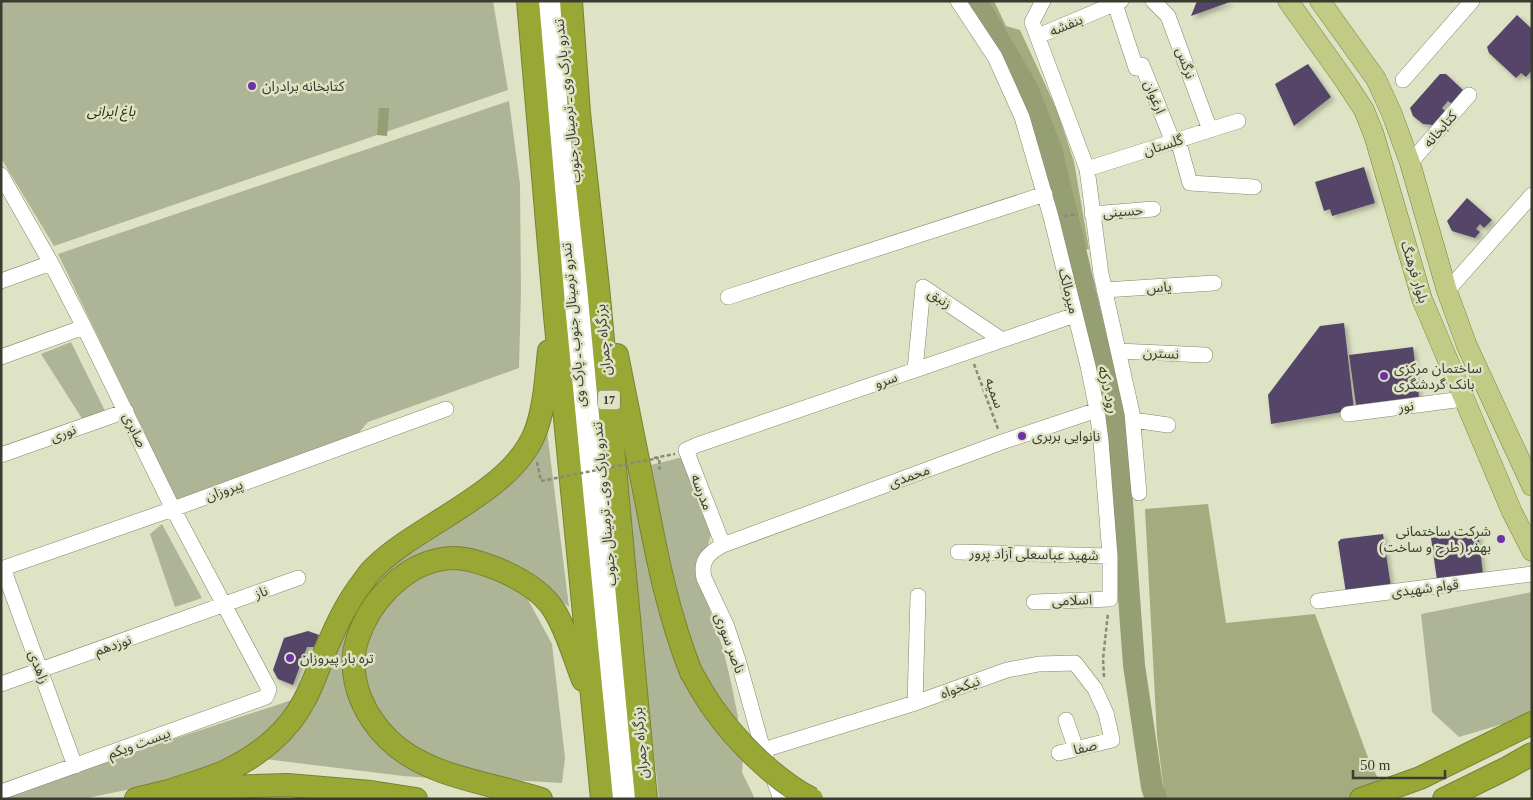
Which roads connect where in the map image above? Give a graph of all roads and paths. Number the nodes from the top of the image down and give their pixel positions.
1 (528, 1) edge
2 (543, 1) edge
3 (557, 1) edge
4 (571, 1) edge
5 (958, 1) edge
6 (1043, 1) edge
7 (1153, 1) edge
8 (1288, 1) edge
9 (1320, 1) edge
10 (1472, 1) edge
11 (1118, 3) edge
12 (1038, 36) junction
13 (1403, 80) dead end
14 (1469, 95) dead end
15 (1238, 121) dead end
16 (1210, 130) junction
17 (1176, 141) junction
18 (1410, 163) junction
19 (1087, 169) junction
20 (1, 175) edge
21 (1254, 187) dead end
22 (1045, 194) junction
23 (1532, 196) edge
24 (1153, 209) dead end
25 (1077, 214) dead end
26 (1092, 214) junction
27 (1063, 216) dead end
28 (51, 263) junction
29 (1, 281) edge
30 (1214, 283) dead end
31 (598, 287) junction
32 (1104, 290) junction
33 (1446, 291) junction
34 (728, 297) dead end
35 (1075, 315) junction
36 (554, 316) junction
37 (84, 327) junction
38 (1002, 340) junction
39 (1118, 351) junction
40 (969, 352) junction
41 (1204, 355) dead end
42 (1, 357) edge
43 (915, 370) junction
44 (593, 381) junction
45 (578, 382) junction
46 (1463, 399) junction
47 (446, 409) dead end
48 (1097, 410) junction
49 (126, 411) junction
50 (1348, 414) dead end
51 (1133, 420) junction
52 (1168, 425) dead end
53 (1002, 442) junction
54 (692, 448) junction
55 (1, 455) edge
56 (654, 457) dead end
57 (537, 460) dead end
58 (660, 468) dead end
59 (1532, 486) edge
60 (1139, 493) dead end
61 (173, 508) junction
62 (723, 545) junction
63 (1532, 551) edge
64 (958, 552) dead end
65 (1110, 556) junction
66 (2, 569) edge
67 (1532, 574) edge
68 (298, 578) dead end
69 (918, 596) dead end
70 (1110, 599) junction
71 (1318, 601) dead end
72 (1034, 602) dead end
73 (224, 605) junction
74 (40, 670) junction
75 (1, 684) edge
76 (268, 687) joint
77 (1095, 689) junction
78 (915, 703) junction
79 (594, 708) junction
80 (1066, 720) dead end
81 (1532, 723) edge
82 (1112, 740) joint
83 (1076, 749) junction
84 (763, 750) junction
85 (1058, 754) dead end
86 (1532, 754) edge
87 (75, 766) junction
88 (169, 791) junction
89 (1, 792) edge
90 (136, 799) edge
91 (416, 799) edge
92 (541, 799) edge
93 (602, 799) edge
94 (616, 799) edge
95 (630, 799) edge
96 (646, 799) edge
97 (781, 799) edge
98 (812, 799) edge
99 (1361, 799) edge
100 (1444, 799) edge

1 - 36 highway
2 - 45 street, تندرو ترمینال جنوب ـ پارک وی
3 - 44 street, تندرو پارک وی ـ ترمینال جنوب
4 - 31 highway, بزرگراه چمران / 17
5 - 22 street, میرمالک
6 - 12 street
7 - 16 street, نرگس
8 - 46 main road, بلوار فرهنگ
9 - 18 main road, بلوار فرهنگ
10 - 13 street
11 - 12 street, بنفشه
11 - 17 street, ارغوان
12 - 19 street
14 - 18 street, کتابخانه
15 - 16 street, گلستان
16 - 17 street, گلستان
17 - 19 street, گلستان
17 - 21 street
18 - 33 main road, بلوار فرهنگ
19 - 26 street
20 - 28 street, صابری
22 - 34 street
22 - 35 street, میرمالک
23 - 33 street
24 - 26 street, حسینی
25 - 27 path
26 - 32 street
28 - 29 street
28 - 37 street, صابری
30 - 32 street, یاس
31 - 96 highway, بزرگراه چمران / 17
31 - 98 highway, bridge
32 - 39 street
33 - 59 main road, بلوار فرهنگ
35 - 38 street, سرو
35 - 48 street, میرمالک
36 - 79 highway
36 - 88 highway
37 - 42 street
37 - 49 street, صابری
38 - 40 street, سرو
38 - 43 street, زنبق
39 - 41 street, نسترن
39 - 51 street
40 - 43 street, سرو
40 - 53 path, سمیه
43 - 54 street, سرو
44 - 45 street
44 - 95 street, تندرو پارک وی ـ ترمینال جنوب
45 - 94 street, تندرو ترمینال جنوب ـ پارک وی
46 - 50 street, نور
46 - 63 main road, بلوار فرهنگ
47 - 61 street, پیروزان
48 - 53 street, محمدی
48 - 65 street, میرمالک
49 - 55 street, نوری
49 - 61 street, صابری
51 - 52 street
51 - 60 street
53 - 62 street, محمدی
54 - 56 path
54 - 62 street, مدرسه
57 - 58 path, bridge
61 - 66 street, پیروزان
61 - 73 street, صابری
62 - 84 street, ناصر سوری
64 - 65 street, شهید عباسعلی آزاد پرور
65 - 70 street, میرمالک
66 - 74 street, زاهدی
67 - 71 street, قوام شهیدی
68 - 73 street, ناز
69 - 78 street
70 - 72 street, اسلامی
70 - 77 path
73 - 74 street, نوزدهم
73 - 76 street, صابری
74 - 75 street, نوزدهم
74 - 87 street, زاهدی
76 - 87 street, بیست ویکم
77 - 78 street, نیکخواه
77 - 82 street, نیکخواه
78 - 84 street, نیکخواه
79 - 92 highway
79 - 93 highway
80 - 83 street
81 - 99 highway
82 - 83 street, صفا
83 - 85 street, صفا
84 - 97 street, ناصر سوری
86 - 100 highway
87 - 89 street, بیست ویکم
88 - 90 highway
88 - 91 highway

